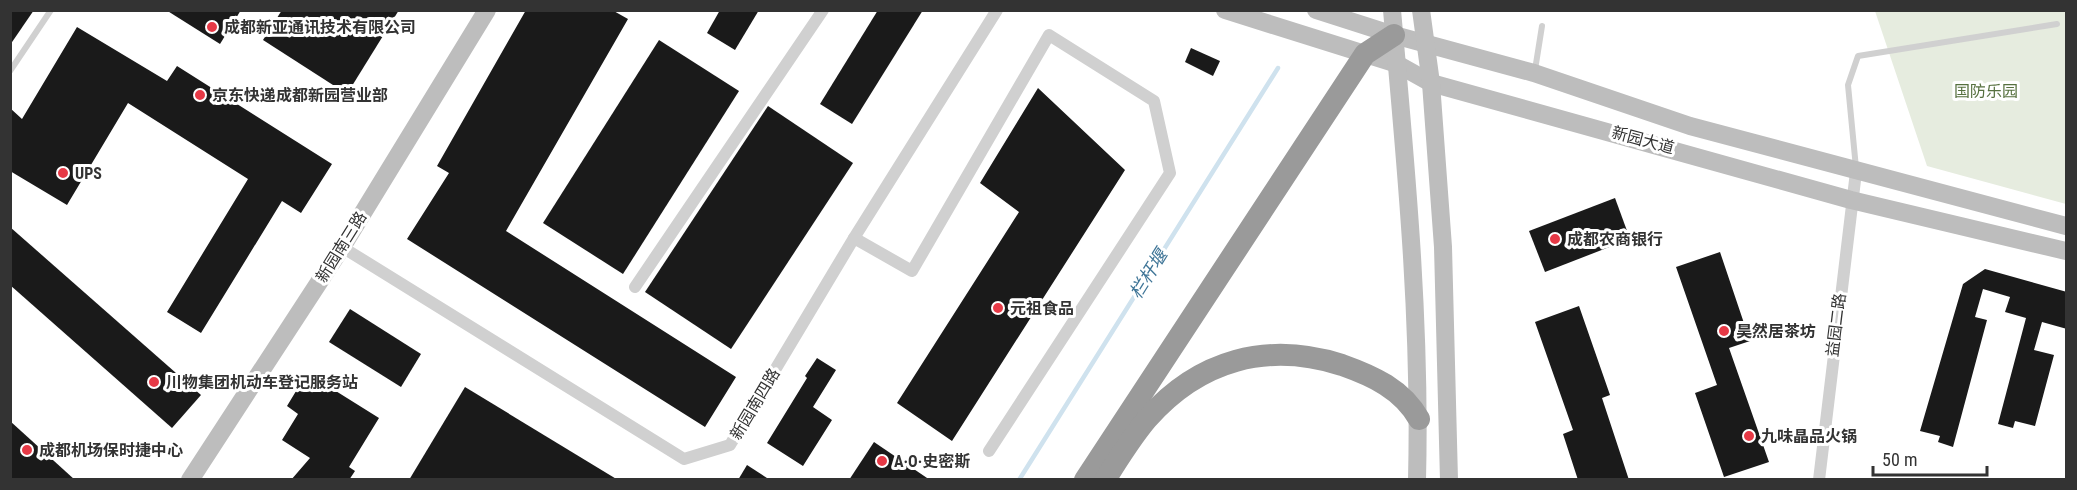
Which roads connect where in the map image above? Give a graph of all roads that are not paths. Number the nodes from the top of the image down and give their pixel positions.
1 (51, 10) edge
2 (487, 10) edge
3 (823, 10) edge
4 (997, 10) edge
5 (1225, 10) edge
6 (1316, 10) edge
7 (1392, 10) edge
8 (1421, 10) edge
9 (2057, 24) dead end
10 (1542, 26) dead end
11 (1394, 35) junction
12 (1425, 44) junction
13 (1365, 54) junction
14 (1397, 64) junction
15 (10, 71) edge
16 (1534, 73) junction
17 (1431, 83) junction
18 (1856, 172) junction
19 (1851, 200) junction
20 (2067, 226) edge
21 (854, 238) junction
22 (342, 247) junction
23 (2067, 251) edge
24 (635, 287) dead end
25 (1419, 419) junction
26 (989, 451) dead end
27 (190, 480) edge
28 (1085, 480) edge
29 (1105, 480) edge
30 (1418, 480) edge
31 (1449, 480) edge
32 (1818, 480) edge

1 - 15 lane
2 - 22 street, 新园南三路
3 - 24 street
4 - 21 street, 新园南四路
5 - 13 street, 新园大道
6 - 11 street, 新园大道
7 - 11 street
8 - 12 street
9 - 18 lane
10 - 16 lane
11 - 12 street, 新园大道
11 - 13 highway
11 - 14 street
12 - 16 street, 新园大道
12 - 17 street
13 - 14 street, 新园大道
13 - 28 highway
14 - 17 street, 新园大道
14 - 25 street
16 - 18 street, 新园大道
17 - 19 street, 新园大道
17 - 31 street
18 - 19 street, 益园二路
18 - 20 street, 新园大道
19 - 23 street, 新园大道
19 - 32 street, 益园二路
21 - 22 street, 新园南四路
21 - 26 street
22 - 27 street, 新园南三路
25 - 29 highway
25 - 30 street

